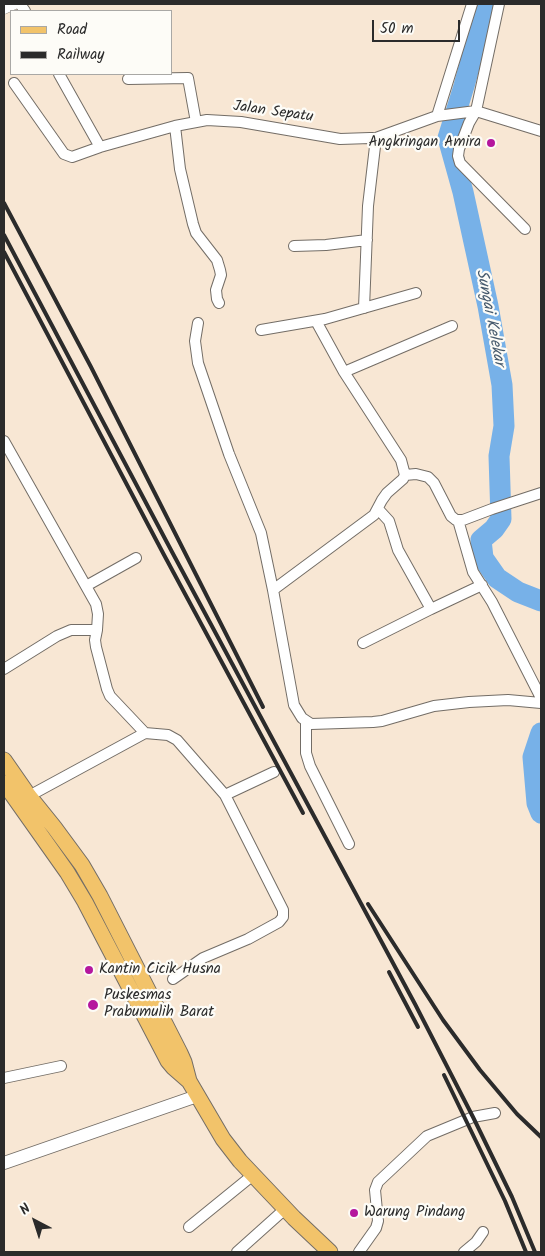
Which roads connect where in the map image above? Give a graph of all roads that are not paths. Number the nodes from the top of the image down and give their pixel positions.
1 (16, 4) edge
2 (472, 4) edge
3 (499, 4) edge
4 (4, 10) edge
5 (60, 75) edge
6 (128, 79) dead end
7 (14, 83) dead end
8 (474, 111) junction
9 (439, 115) junction
10 (196, 122) junction
11 (175, 126) junction
12 (541, 131) edge
13 (376, 138) junction
14 (100, 147) junction
15 (525, 229) dead end
16 (367, 240) junction
17 (294, 246) dead end
18 (416, 293) dead end
19 (219, 303) dead end
20 (364, 308) junction
21 (316, 321) junction
22 (198, 323) dead end
23 (452, 326) dead end
24 (261, 330) dead end
25 (344, 372) junction
26 (4, 441) edge
27 (405, 475) junction
28 (541, 493) edge
29 (378, 509) junction
30 (458, 520) junction
31 (136, 558) dead end
32 (482, 585) junction
33 (86, 586) junction
34 (273, 590) junction
35 (431, 609) junction
36 (97, 630) junction
37 (363, 643) dead end
38 (4, 669) edge
39 (541, 698) edge
40 (541, 703) edge
41 (306, 721) junction
42 (145, 733) junction
43 (4, 760) edge
44 (274, 772) dead end
45 (4, 783) edge
46 (225, 795) junction
47 (24, 801) junction
48 (349, 844) dead end
49 (173, 979) dead end
50 (61, 1066) dead end
51 (4, 1078) edge
52 (196, 1096) junction
53 (495, 1113) dead end
54 (4, 1163) edge
55 (253, 1175) junction
56 (285, 1209) junction
57 (190, 1227) dead end
58 (483, 1232) dead end
59 (237, 1252) edge
60 (330, 1252) edge
61 (358, 1252) edge
62 (464, 1252) edge

1 - 4 street
2 - 9 street
3 - 8 street
5 - 14 street
6 - 10 street
7 - 14 street, Jalan Sepatu
8 - 9 street, Jalan Sepatu
8 - 12 street
8 - 15 street
9 - 13 street, Jalan Sepatu
10 - 11 street, Jalan Sepatu
10 - 13 street, Jalan Sepatu
11 - 14 street, Jalan Sepatu
11 - 19 street
13 - 16 street
16 - 17 street
16 - 20 street
18 - 20 street
20 - 21 street
21 - 24 street
21 - 25 street
22 - 34 street
23 - 25 street
25 - 27 street
26 - 33 street
27 - 29 street
27 - 30 street
28 - 30 street
29 - 34 street
29 - 35 street
30 - 32 street
31 - 33 street
32 - 35 street
32 - 39 street
33 - 36 street
34 - 41 street
35 - 37 street
36 - 38 street
36 - 42 street
40 - 41 street
41 - 48 street
42 - 46 street
42 - 47 street
43 - 47 main road
44 - 46 street
45 - 47 main road
46 - 49 street
47 - 52 main road
50 - 51 street
52 - 54 street
52 - 55 main road
53 - 61 street
55 - 56 main road
55 - 57 street
56 - 59 street
56 - 60 main road
58 - 62 street

